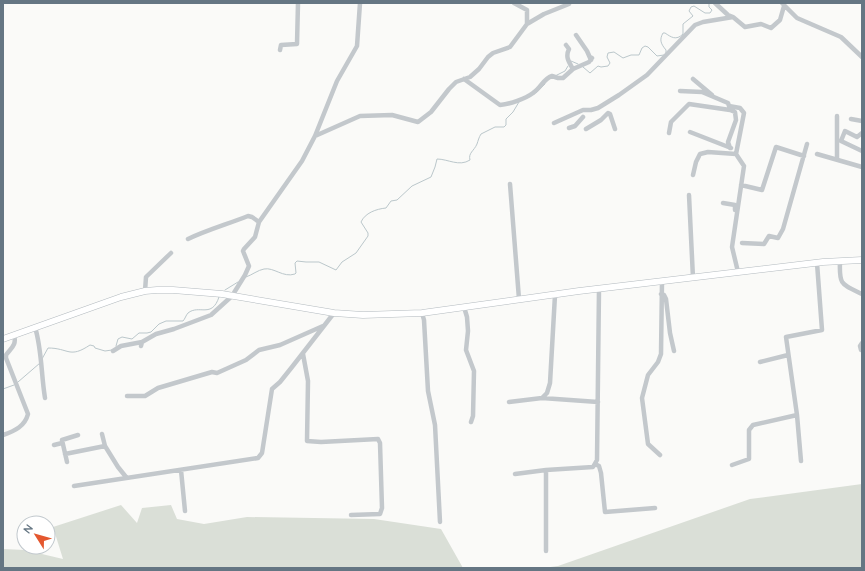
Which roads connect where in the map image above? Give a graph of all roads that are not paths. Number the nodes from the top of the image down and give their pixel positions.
1 (298, 3) edge
2 (360, 3) edge
3 (514, 3) edge
4 (714, 3) edge
5 (569, 4) dead end
6 (783, 4) edge
7 (733, 17) junction
8 (527, 24) junction
9 (576, 35) dead end
10 (566, 45) dead end
11 (280, 50) dead end
12 (862, 57) edge
13 (574, 69) junction
14 (464, 79) junction
15 (693, 79) dead end
16 (680, 91) dead end
17 (716, 98) junction
18 (836, 116) dead end
19 (583, 117) dead end
20 (851, 119) dead end
21 (862, 121) edge
22 (554, 123) dead end
23 (569, 128) dead end
24 (586, 128) dead end
25 (615, 129) dead end
26 (690, 132) dead end
27 (669, 133) dead end
28 (862, 133) edge
29 (315, 136) junction
30 (807, 144) dead end
31 (730, 148) junction
32 (862, 151) edge
33 (736, 152) junction
34 (817, 154) dead end
35 (804, 156) junction
36 (837, 159) junction
37 (862, 167) edge
38 (693, 175) dead end
39 (510, 184) dead end
40 (741, 185) junction
41 (689, 195) dead end
42 (723, 203) dead end
43 (259, 222) junction
44 (188, 239) dead end
45 (733, 242) junction
46 (742, 243) dead end
47 (171, 253) dead end
48 (862, 260) edge
49 (840, 261) junction
50 (817, 263) junction
51 (738, 272) junction
52 (693, 278) junction
53 (662, 282) junction
54 (599, 289) junction
55 (145, 291) junction
56 (661, 294) junction
57 (862, 294) edge
58 (555, 295) junction
59 (232, 296) junction
60 (519, 300) junction
61 (464, 307) junction
62 (422, 313) junction
63 (334, 314) junction
64 (325, 326) junction
65 (35, 327) junction
66 (14, 335) junction
67 (3, 340) edge
68 (862, 343) edge
69 (861, 350) dead end
70 (113, 351) dead end
71 (674, 351) dead end
72 (303, 354) junction
73 (788, 355) junction
74 (760, 362) dead end
75 (126, 396) dead end
76 (45, 398) dead end
77 (542, 398) junction
78 (509, 402) dead end
79 (598, 402) junction
80 (797, 415) junction
81 (471, 422) dead end
82 (3, 434) edge
83 (102, 434) dead end
84 (78, 435) dead end
85 (62, 443) junction
86 (54, 445) dead end
87 (104, 446) junction
88 (65, 454) junction
89 (660, 456) dead end
90 (801, 461) dead end
91 (67, 462) dead end
92 (595, 464) junction
93 (732, 465) dead end
94 (181, 470) junction
95 (546, 470) junction
96 (515, 474) dead end
97 (126, 477) junction
98 (74, 486) dead end
99 (656, 508) dead end
100 (185, 510) dead end
101 (351, 515) dead end
102 (440, 522) dead end
103 (546, 551) dead end

1 - 11 street
2 - 29 street
3 - 8 street
4 - 7 street
5 - 8 street
6 - 7 street
6 - 12 street
7 - 22 street
8 - 14 street
9 - 13 street
10 - 13 street
13 - 14 street
14 - 29 street
15 - 17 street
16 - 17 street
17 - 33 street
18 - 36 street
19 - 23 street
20 - 21 street
24 - 25 street
26 - 31 street
27 - 31 street
28 - 32 street
29 - 43 street
30 - 35 street
31 - 33 street
33 - 38 street
33 - 40 street
34 - 36 street
35 - 40 street
35 - 46 street
36 - 37 street
39 - 60 street
40 - 45 street
41 - 52 street
42 - 45 street
43 - 44 street
43 - 59 street
45 - 51 street
47 - 55 street
48 - 49 main road
49 - 50 main road
49 - 57 street
50 - 51 main road
50 - 73 street
51 - 52 main road
52 - 53 main road
53 - 54 main road
53 - 56 street
54 - 58 main road
54 - 79 street
55 - 59 main road
55 - 65 main road
56 - 71 street
56 - 89 street
58 - 60 main road
58 - 77 street
59 - 63 main road
59 - 70 street
60 - 61 main road
61 - 62 main road
61 - 81 street
62 - 63 main road
62 - 102 street
63 - 64 street
64 - 72 street
64 - 75 street
65 - 66 main road
65 - 76 street
66 - 67 main road
66 - 82 street
68 - 69 street
72 - 94 street
72 - 101 street
73 - 74 street
73 - 80 street
77 - 78 street
77 - 79 street
79 - 92 street
80 - 90 street
80 - 93 street
83 - 87 street
84 - 85 street
85 - 86 street
85 - 88 street
87 - 88 street
87 - 97 street
88 - 91 street
92 - 95 street
92 - 99 street
94 - 97 street
94 - 100 street
95 - 96 street
95 - 103 street
97 - 98 street

